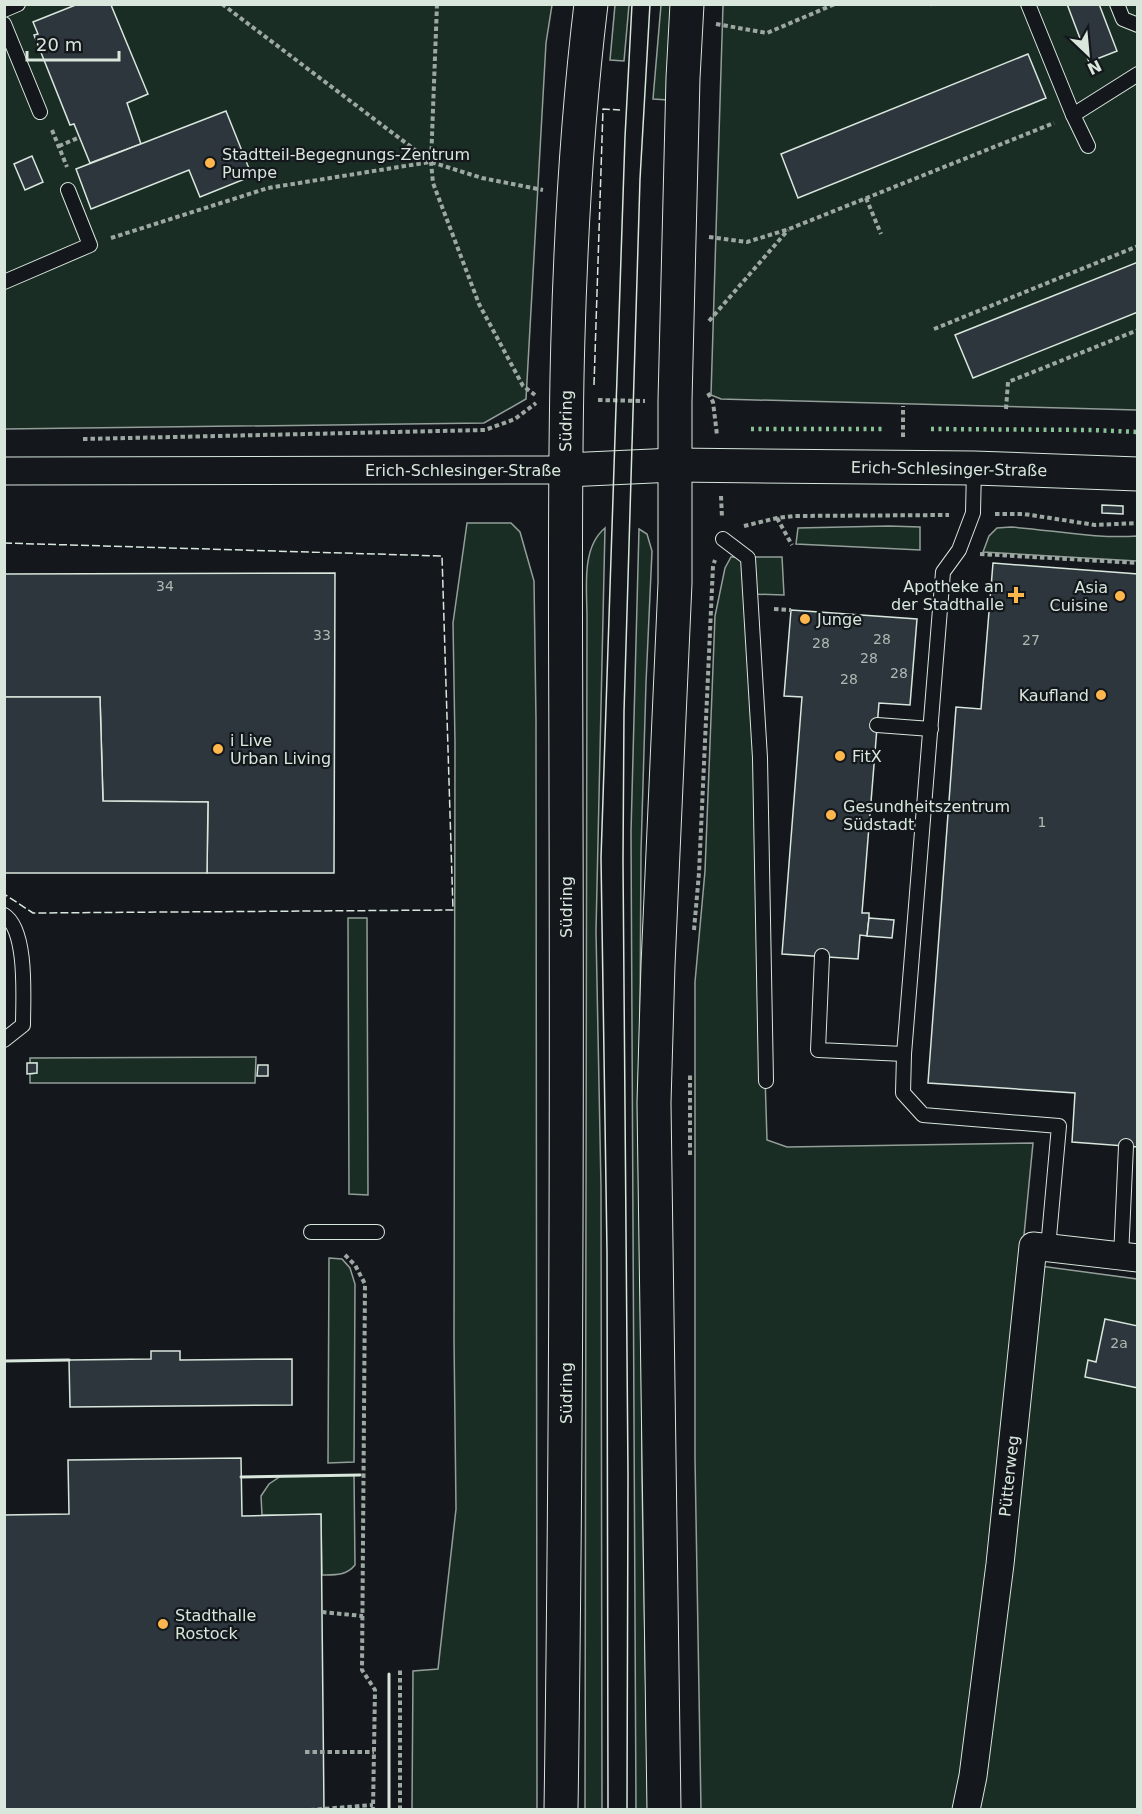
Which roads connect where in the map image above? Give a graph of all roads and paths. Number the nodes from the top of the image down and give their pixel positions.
1 (18, 4) edge
2 (222, 4) edge
3 (436, 4) edge
4 (591, 4) edge
5 (687, 4) edge
6 (835, 4) edge
7 (1028, 4) edge
8 (1117, 4) edge
9 (4, 10) edge
10 (4, 24) edge
11 (715, 24) dead end
12 (1137, 25) edge
13 (1137, 74) edge
14 (40, 112) joint
15 (1073, 115) junction
16 (80, 137) dead end
17 (59, 146) junction
18 (1088, 146) dead end
19 (431, 162) junction
20 (68, 190) joint
21 (550, 191) dead end
22 (866, 198) junction
23 (789, 229) junction
24 (881, 234) dead end
25 (708, 237) dead end
26 (90, 245) junction
27 (1137, 246) edge
28 (4, 282) edge
29 (705, 326) dead end
30 (934, 329) dead end
31 (1137, 330) edge
32 (567, 399) junction
33 (675, 401) junction
34 (903, 406) dead end
35 (1006, 409) dead end
36 (717, 436) dead end
37 (903, 437) dead end
38 (75, 439) dead end
39 (674, 465) junction
40 (974, 468) junction
41 (566, 470) junction
42 (4, 471) edge
43 (1137, 474) edge
44 (973, 513) junction
45 (777, 518) junction
46 (1137, 523) edge
47 (723, 539) junction
48 (792, 544) dead end
49 (959, 550) junction
50 (1137, 563) edge
51 (877, 725) dead end
52 (931, 729) junction
53 (4, 915) edge
54 (693, 939) dead end
55 (822, 956) dead end
56 (4, 1025) edge
57 (24, 1025) junction
58 (4, 1040) edge
59 (904, 1054) junction
60 (690, 1067) dead end
61 (765, 1081) dead end
62 (1126, 1146) dead end
63 (690, 1162) dead end
64 (311, 1232) dead end
65 (377, 1232) dead end
66 (1048, 1248) junction
67 (333, 1254) dead end
68 (1129, 1257) edge
69 (322, 1612) dead end
70 (363, 1616) junction
71 (400, 1669) dead end
72 (305, 1752) dead end
73 (374, 1752) junction
74 (374, 1807) edge
75 (310, 1809) edge
76 (400, 1809) edge
77 (561, 1809) edge
78 (664, 1809) edge
79 (966, 1809) edge

1 - 9 lane
2 - 19 path
3 - 19 path
4 - 32 main road, Südring
5 - 33 main road
6 - 11 path
7 - 15 lane
8 - 12 lane
10 - 14 lane
13 - 15 lane
14 - 17 path
15 - 18 lane
15 - 22 path
16 - 17 path
17 - 20 path
19 - 21 path
19 - 26 path
19 - 38 path
20 - 26 lane
22 - 23 path
22 - 24 path
23 - 25 path
23 - 29 path
26 - 28 lane
27 - 30 path
31 - 35 path
32 - 33 path
32 - 41 main road, Südring
33 - 36 path
33 - 39 main road
34 - 37 path
39 - 40 main road, Erich-Schlesinger-Straße
39 - 41 main road, Erich-Schlesinger-Straße
39 - 78 main road
40 - 43 main road, Erich-Schlesinger-Straße
40 - 44 lane
41 - 42 street, Erich-Schlesinger-Straße
41 - 77 main road, Südring
44 - 45 path
44 - 46 path
44 - 49 lane
45 - 47 path
45 - 48 path
47 - 54 path
47 - 61 lane
49 - 50 path
49 - 52 lane
51 - 52 lane
52 - 59 lane
53 - 57 lane
55 - 59 lane
56 - 57 lane
57 - 58 lane
59 - 66 lane
60 - 63 path
62 - 68 lane
64 - 65 lane
66 - 68 street
66 - 79 street, Pütterweg
67 - 70 path
69 - 70 path
70 - 73 path
71 - 76 path
72 - 73 path
73 - 74 path
74 - 75 path

